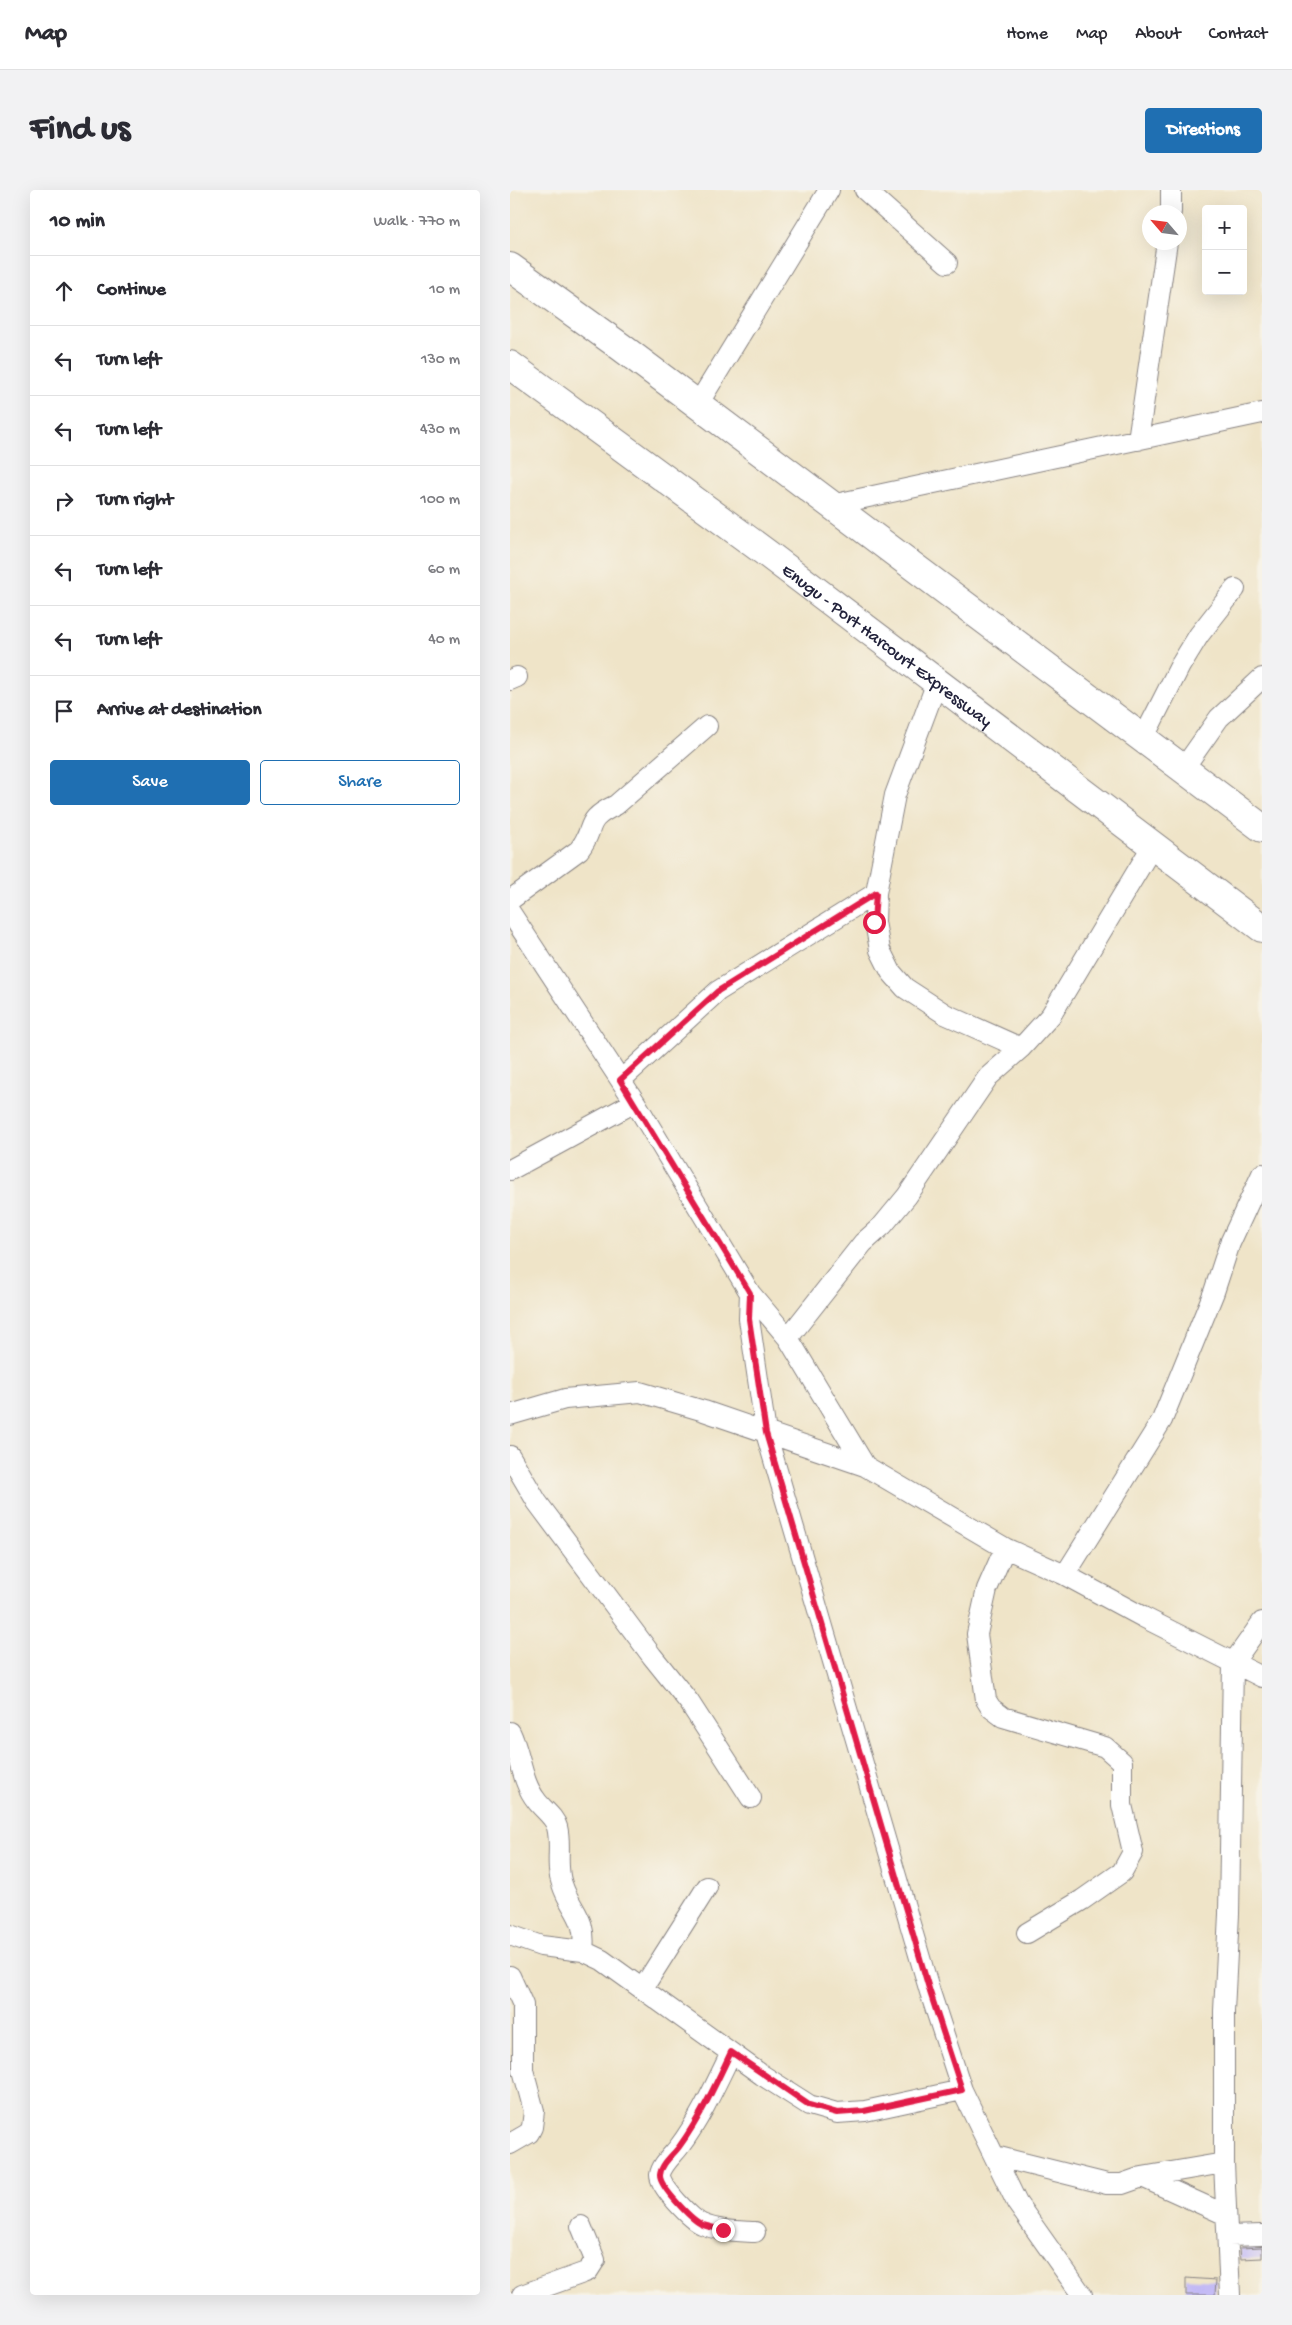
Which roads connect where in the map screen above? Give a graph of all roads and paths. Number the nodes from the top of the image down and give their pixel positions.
1 (829, 190) edge
2 (865, 190) edge
3 (1172, 190) edge
4 (1171, 205) edge
5 (1166, 250) edge
6 (947, 263) dead end
7 (510, 267) edge
8 (510, 365) edge
9 (698, 404) junction
10 (1262, 412) edge
11 (1138, 440) junction
12 (831, 505) junction
13 (1235, 589) dead end
14 (1262, 678) edge
15 (937, 682) junction
16 (707, 726) dead end
17 (1143, 739) junction
18 (1183, 769) junction
19 (1262, 828) edge
20 (1153, 845) junction
21 (876, 893) junction
22 (510, 900) edge
23 (510, 912) edge
24 (1262, 928) edge
25 (1021, 1048) junction
26 (620, 1080) junction
27 (635, 1102) junction
28 (510, 1170) edge
29 (1262, 1174) edge
30 (750, 1293) junction
31 (788, 1338) junction
32 (510, 1415) edge
33 (766, 1433) junction
34 (510, 1456) edge
35 (865, 1466) junction
36 (1004, 1548) junction
37 (1064, 1575) junction
38 (1262, 1622) edge
39 (1233, 1663) junction
40 (1262, 1677) edge
41 (510, 1732) edge
42 (751, 1798) dead end
43 (707, 1887) dead end
44 (1027, 1933) dead end
45 (510, 1935) edge
46 (583, 1951) junction
47 (510, 1976) edge
48 (643, 1988) junction
49 (731, 2052) junction
50 (962, 2090) junction
51 (510, 2144) edge
52 (995, 2156) junction
53 (1224, 2163) junction
54 (1142, 2177) junction
55 (1226, 2214) junction
56 (581, 2226) dead end
57 (755, 2232) dead end
58 (1262, 2235) edge
59 (1229, 2236) junction
60 (522, 2295) edge
61 (1082, 2295) edge
62 (1230, 2295) edge

1 - 9 street
2 - 6 street
3 - 4 street
5 - 11 street
7 - 9 highway
8 - 15 highway, Enugu - Port Harcourt Expressway
9 - 12 highway
10 - 11 street
11 - 12 street
12 - 17 highway
13 - 17 street
14 - 18 street
15 - 20 highway, Enugu - Port Harcourt Expressway
15 - 21 street
16 - 22 street
17 - 18 highway
18 - 19 highway
20 - 24 highway, Enugu - Port Harcourt Expressway
20 - 25 street
21 - 25 street
21 - 26 street
23 - 26 street
25 - 31 street
26 - 27 street
27 - 28 street
27 - 30 street
29 - 37 street
30 - 31 street
30 - 33 street
31 - 35 street
32 - 33 street
33 - 35 street
33 - 50 street
34 - 42 street
35 - 36 street
36 - 37 street
36 - 44 street
37 - 39 street
38 - 39 street
39 - 40 street
39 - 53 street
41 - 46 street
43 - 48 street
45 - 46 street
46 - 48 street
47 - 51 street
48 - 49 street
49 - 50 street
49 - 57 street
50 - 52 street
52 - 54 street
52 - 61 street
53 - 54 street
53 - 55 street
54 - 55 street
55 - 59 street
56 - 60 street
58 - 59 street
59 - 62 street

